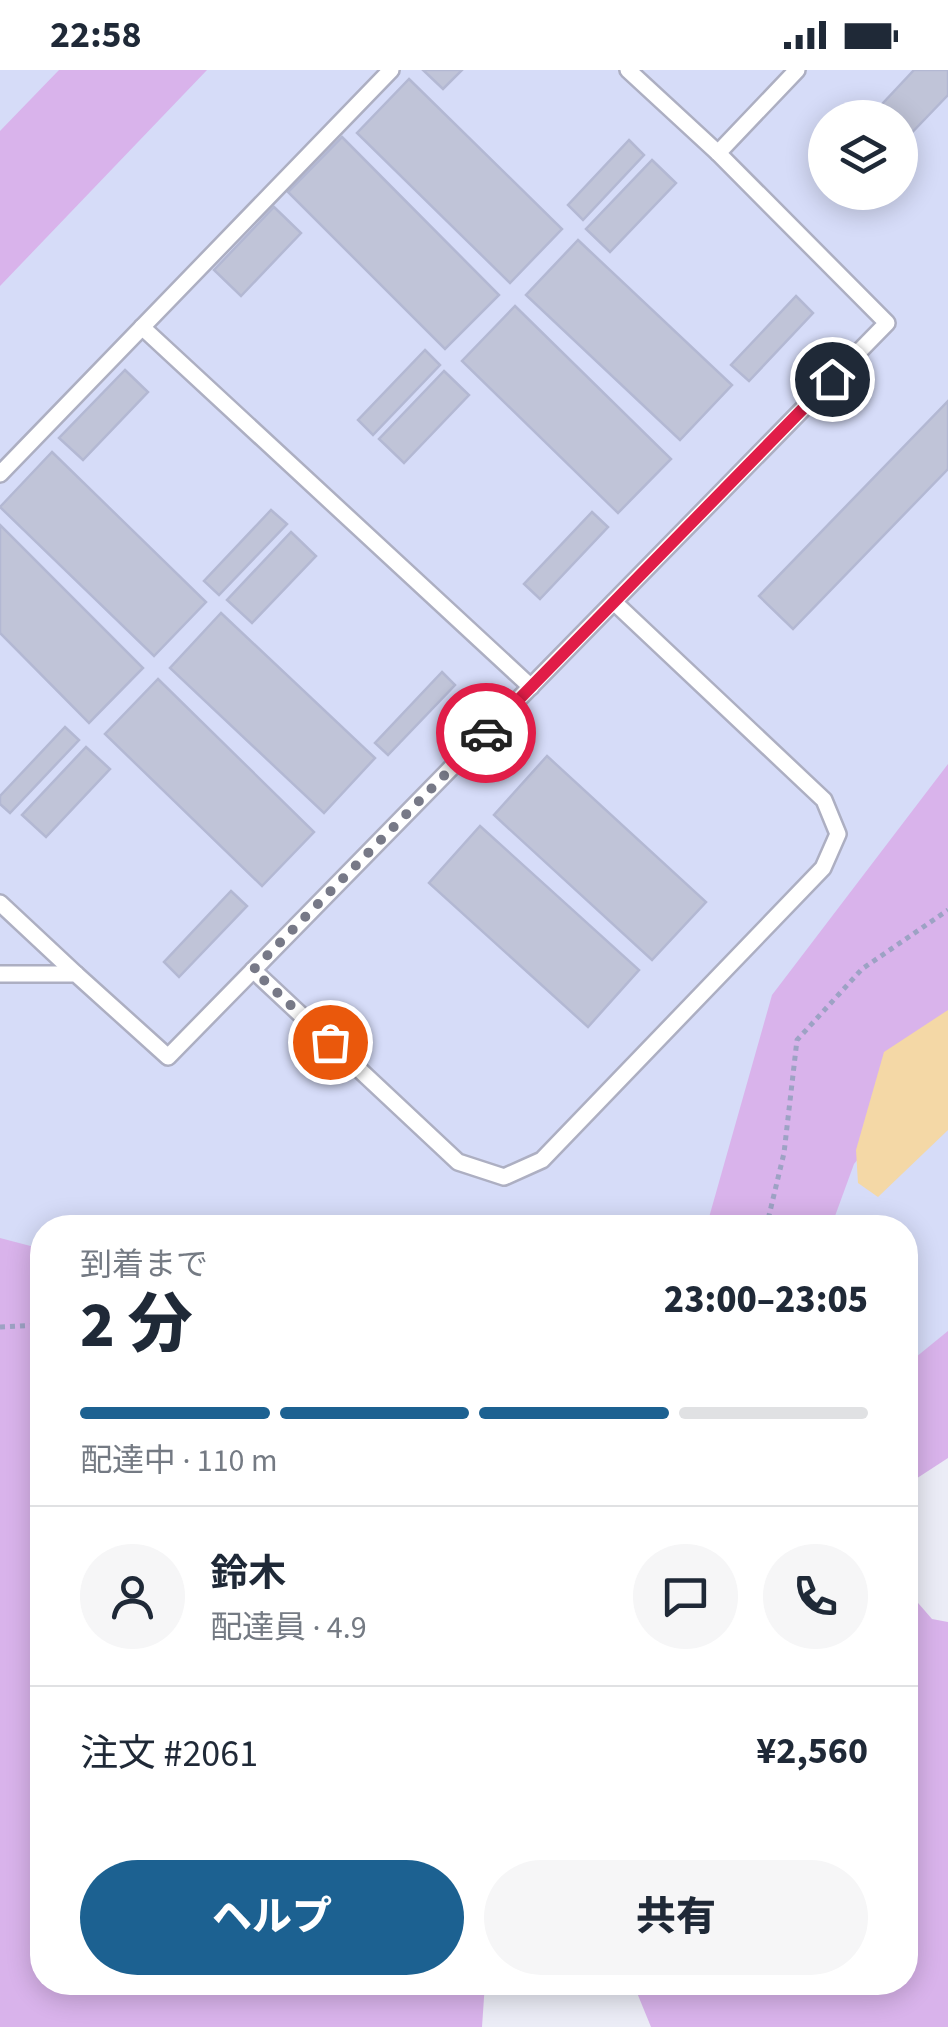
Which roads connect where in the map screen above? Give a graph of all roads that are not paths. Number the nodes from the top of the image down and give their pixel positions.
1 (391, 70) edge
2 (628, 70) edge
3 (797, 70) edge
4 (718, 154) junction
5 (142, 328) junction
6 (0, 474) edge
7 (614, 602) junction
8 (530, 687) junction
9 (0, 903) edge
10 (253, 970) junction
11 (0, 974) edge
12 (76, 974) junction

1 - 5 lane
2 - 4 lane
3 - 4 lane
4 - 7 lane
5 - 6 lane
5 - 8 lane
7 - 8 lane
7 - 10 lane
8 - 10 lane
9 - 12 lane
10 - 12 lane
11 - 12 lane

